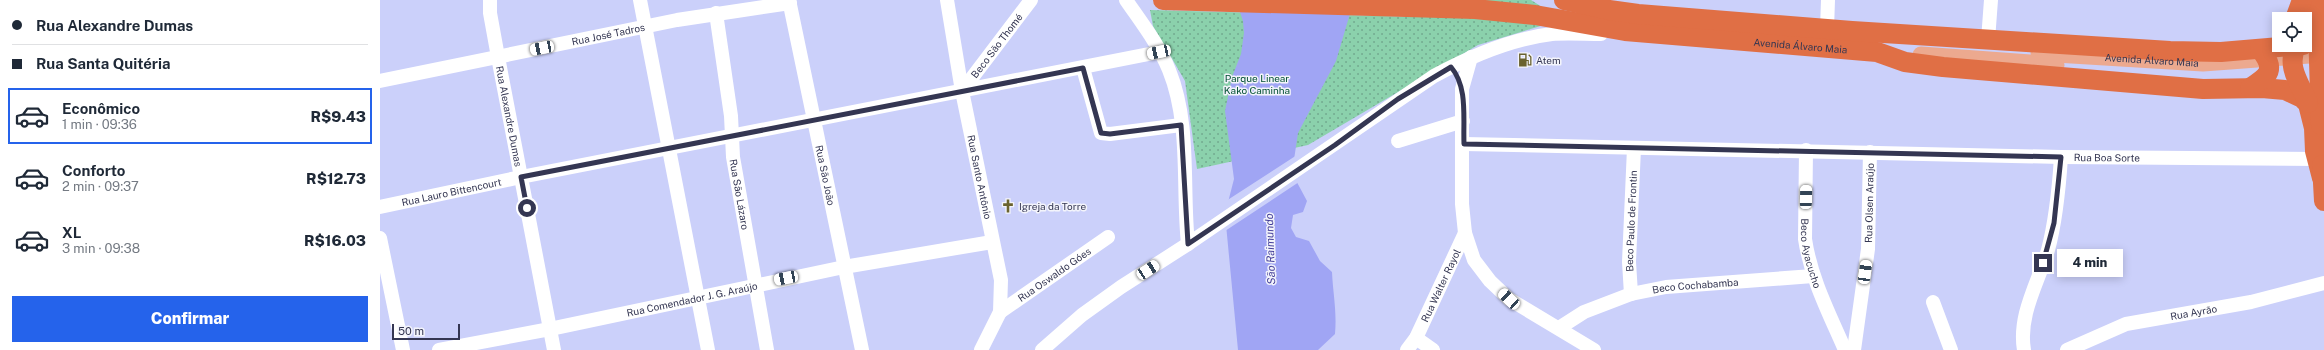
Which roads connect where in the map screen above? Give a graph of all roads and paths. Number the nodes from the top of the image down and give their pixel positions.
1 (490, 0) edge
2 (640, 0) edge
3 (947, 0) edge
4 (1031, 0) edge
5 (1126, 0) edge
6 (1163, 0) edge
7 (1182, 0) edge
8 (1564, 0) edge
9 (1828, 0) edge
10 (1991, 0) edge
11 (2302, 0) edge
12 (2314, 0) edge
13 (790, 1) edge
14 (2298, 12) edge
15 (716, 13) junction
16 (2312, 13) edge
17 (645, 27) junction
18 (1827, 29) junction
19 (1625, 31) junction
20 (2272, 44) edge
21 (2272, 48) edge
22 (1981, 49) junction
23 (2260, 49) junction
24 (2233, 50) junction
25 (2272, 51) edge
26 (1159, 52) junction
27 (1876, 52) junction
28 (2297, 52) edge
29 (2308, 52) edge
30 (498, 57) junction
31 (1471, 57) junction
32 (2324, 66) edge
33 (1451, 67) junction
34 (1083, 68) junction
35 (380, 81) edge
36 (2250, 88) junction
37 (1462, 89) junction
38 (962, 90) junction
39 (2308, 104) junction
40 (814, 120) junction
41 (1463, 121) junction
42 (1181, 125) junction
43 (733, 137) junction
44 (1398, 141) dead end
45 (1464, 144) junction
46 (1634, 148) junction
47 (670, 149) junction
48 (1806, 150) junction
49 (1870, 152) junction
50 (2061, 157) junction
51 (2318, 159) junction
52 (521, 177) junction
53 (2322, 178) junction
54 (2324, 201) edge
55 (380, 207) edge
56 (1465, 233) junction
57 (1108, 237) dead end
58 (380, 238) edge
59 (992, 242) junction
60 (1188, 244) junction
61 (844, 267) junction
62 (1813, 276) junction
63 (2324, 283) edge
64 (757, 284) junction
65 (1631, 294) junction
66 (698, 297) junction
67 (1933, 302) dead end
68 (1000, 312) junction
69 (1559, 328) junction
70 (550, 329) junction
71 (1416, 338) junction
72 (403, 350) edge
73 (439, 350) edge
74 (554, 350) edge
75 (708, 350) edge
76 (767, 350) edge
77 (862, 350) edge
78 (981, 350) edge
79 (1042, 350) edge
80 (1407, 350) edge
81 (1433, 350) edge
82 (1594, 350) edge
83 (1845, 350) edge
84 (1854, 350) edge
85 (1952, 350) edge
86 (2024, 350) edge
87 (2067, 350) edge

1 - 30 street, Rua Alexandre Dumas
2 - 17 street
3 - 38 street, Rua Santo Antônio
4 - 38 street, Beco São Thomé
5 - 26 street
6 - 7 highway, Avenida Álvaro Maia
7 - 19 highway, Avenida Álvaro Maia
8 - 18 highway, Avenida Álvaro Maia
9 - 18 street
10 - 22 street
11 - 14 highway
12 - 16 highway
13 - 15 street, Rua José Tadros
13 - 40 street, Rua São João
15 - 17 street, Rua José Tadros
15 - 43 street, Rua São Lázaro
17 - 30 street, Rua José Tadros
17 - 47 street
18 - 22 highway, Avenida Álvaro Maia
19 - 27 highway, Avenida Álvaro Maia
19 - 31 street, Avenida Álvaro Maia
20 - 24 highway
21 - 23 highway
22 - 24 highway, Avenida Álvaro Maia
22 - 25 main road, Avenida Álvaro Maia
22 - 27 main road, Avenida Álvaro Maia
22 - 32 main road
23 - 24 highway
23 - 36 highway
26 - 34 street, Rua Lauro Bittencourt
26 - 42 street
27 - 36 highway
28 - 39 highway
29 - 53 highway
30 - 35 street, Rua José Tadros
30 - 52 street, Rua Alexandre Dumas
31 - 33 street, Avenida Álvaro Maia
31 - 37 street, Rua Walter Rayol
33 - 37 street
33 - 60 street, Avenida Álvaro Maia
34 - 38 street, Rua Lauro Bittencourt
34 - 42 street
36 - 39 highway
37 - 41 street, Rua Walter Rayol
38 - 40 street, Rua Lauro Bittencourt
38 - 59 street, Rua Santo Antônio
39 - 51 highway
40 - 43 street, Rua Lauro Bittencourt
40 - 61 street, Rua São João
41 - 44 street
41 - 45 street, Rua Walter Rayol
42 - 60 street
43 - 47 street, Rua Lauro Bittencourt
43 - 64 street, Rua São Lázaro
45 - 46 street, Rua Boa Sorte
45 - 56 street, Rua Walter Rayol
46 - 48 street, Rua Boa Sorte
46 - 65 street, Beco Paulo de Frontin
47 - 52 street, Rua Lauro Bittencourt
47 - 66 street
48 - 49 street, Rua Boa Sorte
48 - 62 street, Beco Ayacucho
49 - 50 street, Rua Boa Sorte
49 - 84 street, Rua Olsen Araújo
50 - 51 street, Rua Boa Sorte
50 - 86 street
51 - 53 highway
52 - 55 street, Rua Lauro Bittencourt
52 - 70 street, Rua Alexandre Dumas
53 - 54 highway
56 - 69 street, Rua Walter Rayol
56 - 71 street, Rua Walter Rayol
57 - 68 street, Rua Oswaldo Góes
58 - 72 street
59 - 61 street, Rua Comendador J. G. Araújo
59 - 68 street, Rua Santo Antônio
60 - 79 street, Avenida Álvaro Maia
61 - 64 street, Rua Comendador J. G. Araújo
61 - 77 street, Rua São João
62 - 65 street, Beco Cochabamba
62 - 83 street, Beco Ayacucho
63 - 87 street, Rua Ayrão
64 - 66 street, Rua Comendador J. G. Araújo
64 - 76 street, Rua São Lázaro
65 - 69 street, Beco Cochabamba
66 - 70 street, Rua Comendador J. G. Araújo
66 - 75 street
67 - 85 street
68 - 78 street, Rua Santo Antônio
69 - 82 street, Rua Walter Rayol
70 - 73 street, Rua Comendador J. G. Araújo
70 - 74 street, Rua Alexandre Dumas
71 - 80 street, Rua Walter Rayol
71 - 81 street

